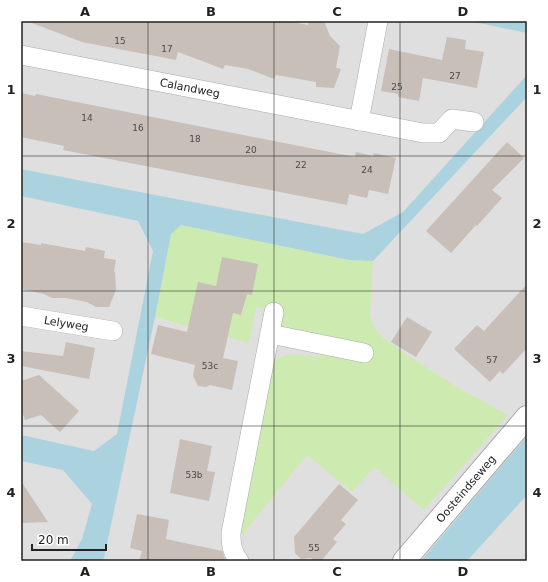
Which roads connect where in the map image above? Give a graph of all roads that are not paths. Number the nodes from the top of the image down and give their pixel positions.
1 (378, 22) edge
2 (21, 55) edge
3 (359, 121) junction
4 (474, 122) dead end
5 (274, 312) dead end
6 (21, 316) edge
7 (113, 331) dead end
8 (270, 334) junction
9 (364, 353) dead end
10 (527, 417) edge
11 (239, 561) edge
12 (404, 561) edge

1 - 3 street
2 - 3 street, Calandweg
3 - 4 street, Calandweg
5 - 8 street
6 - 7 street, Lelyweg
8 - 9 street
8 - 11 street
10 - 12 street, Oosteindseweg

